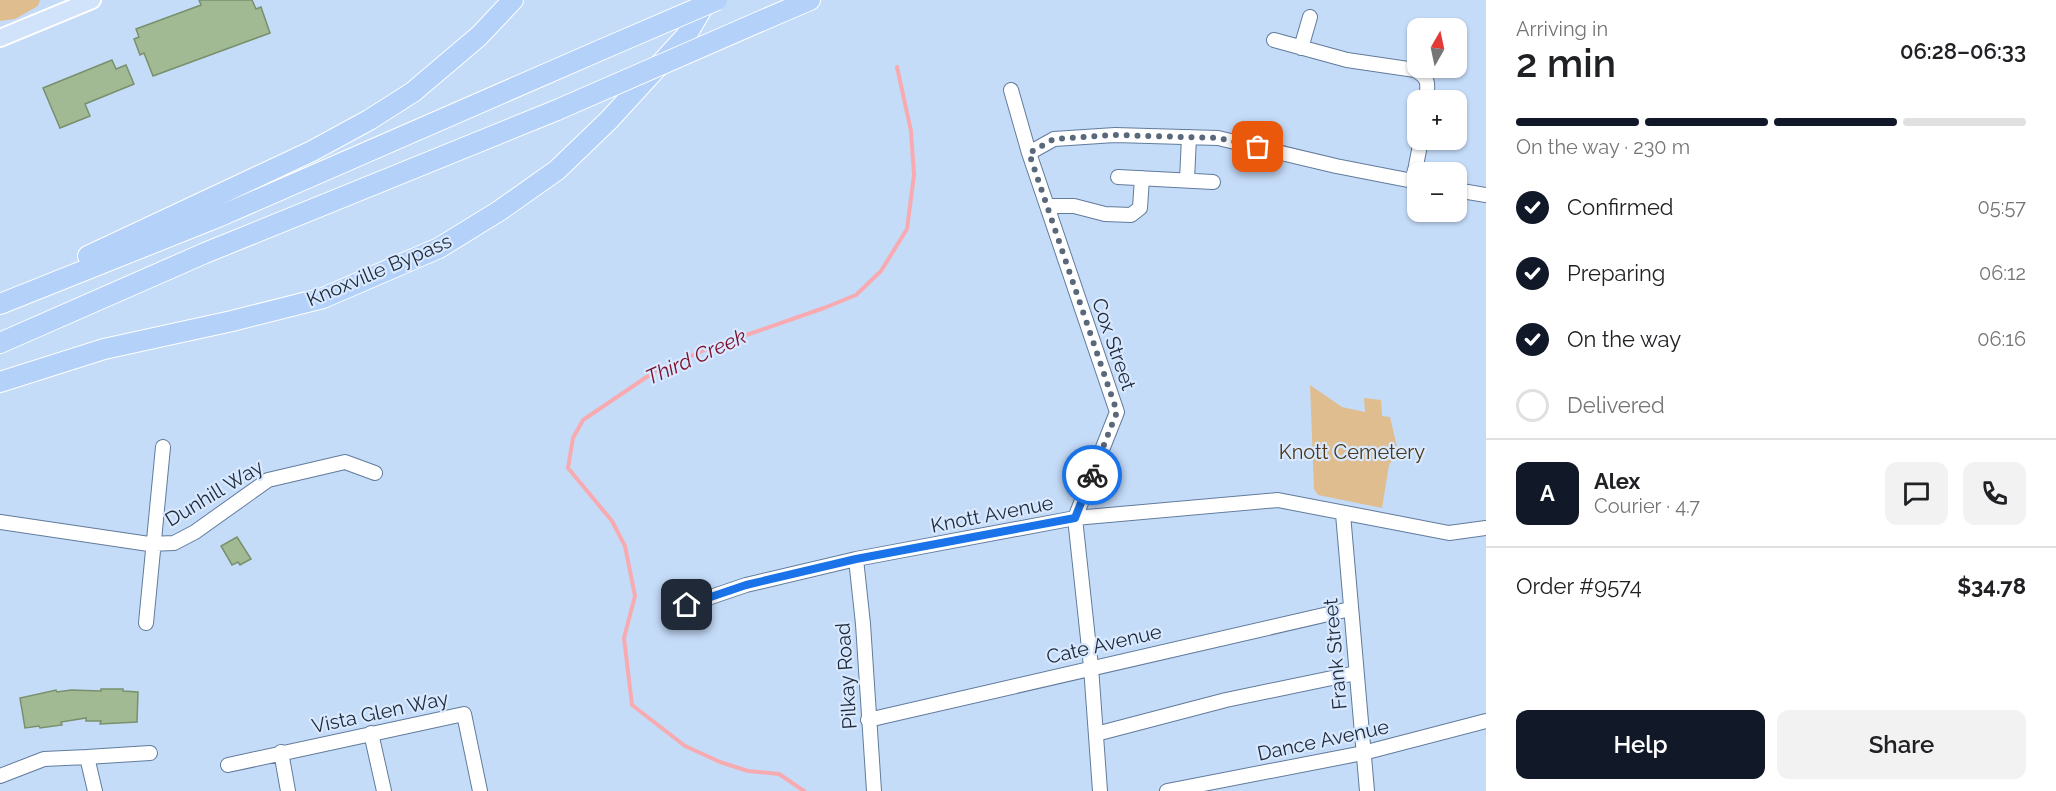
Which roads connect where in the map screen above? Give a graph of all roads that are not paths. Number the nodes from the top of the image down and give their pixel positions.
1 (92, 0) edge
2 (513, 0) edge
3 (707, 0) edge
4 (717, 0) edge
5 (810, 0) edge
6 (1310, 16) dead end
7 (0, 38) edge
8 (1274, 40) dead end
9 (1301, 48) junction
10 (1011, 90) dead end
11 (1427, 90) edge
12 (1189, 137) junction
13 (1029, 153) junction
14 (1118, 177) dead end
15 (1142, 178) junction
16 (1186, 180) junction
17 (1407, 180) edge
18 (1213, 182) dead end
19 (1467, 192) edge
20 (1486, 195) edge
21 (1047, 206) junction
22 (0, 302) edge
23 (0, 343) edge
24 (0, 382) edge
25 (163, 447) dead end
26 (375, 472) dead end
27 (1343, 513) junction
28 (1075, 518) junction
29 (0, 522) edge
30 (1486, 528) edge
31 (153, 544) junction
32 (856, 559) junction
33 (687, 605) dead end
34 (1350, 609) junction
35 (146, 623) dead end
36 (1090, 667) junction
37 (1356, 673) junction
38 (868, 720) junction
39 (1486, 721) edge
40 (371, 733) junction
41 (1096, 734) junction
42 (281, 752) junction
43 (150, 753) dead end
44 (1363, 753) junction
45 (87, 757) junction
46 (228, 765) dead end
47 (0, 776) edge
48 (95, 791) edge
49 (288, 791) edge
50 (384, 791) edge
51 (480, 791) edge
52 (874, 791) edge
53 (1100, 791) edge
54 (1167, 791) edge
55 (1367, 791) edge

1 - 7 main road
2 - 22 highway
3 - 24 highway, Knoxville Bypass
4 - 22 highway, bridge
5 - 23 highway, bridge
6 - 9 street
8 - 9 street
9 - 11 street
10 - 13 street, Cox Street
12 - 13 street
12 - 16 street
12 - 17 street
13 - 21 street, Cox Street
14 - 15 street
15 - 16 street
15 - 21 street
16 - 18 street
19 - 20 street
21 - 28 street, Cox Street
25 - 31 street
26 - 31 street, Dunhill Way
27 - 28 street, Knott Avenue
27 - 30 street, Knott Avenue
27 - 34 street, Frank Street
28 - 32 street, Knott Avenue
28 - 36 street, Cox Street
29 - 31 street, Dunhill Way
31 - 35 street
32 - 33 street, Knott Avenue
32 - 38 street, Pilkay Road
34 - 36 street, Cate Avenue
34 - 37 street, Frank Street
36 - 38 street, Cate Avenue
36 - 41 street, Cox Street
37 - 41 street
37 - 44 street, Frank Street
38 - 52 street, Pilkay Road
39 - 44 street, Dance Avenue
40 - 42 street, Vista Glen Way
40 - 50 street
40 - 51 street, Vista Glen Way
41 - 53 street, Cox Street
42 - 46 street, Vista Glen Way
42 - 49 street
43 - 45 street
44 - 54 street, Dance Avenue
44 - 55 street, Frank Street
45 - 47 street
45 - 48 street

